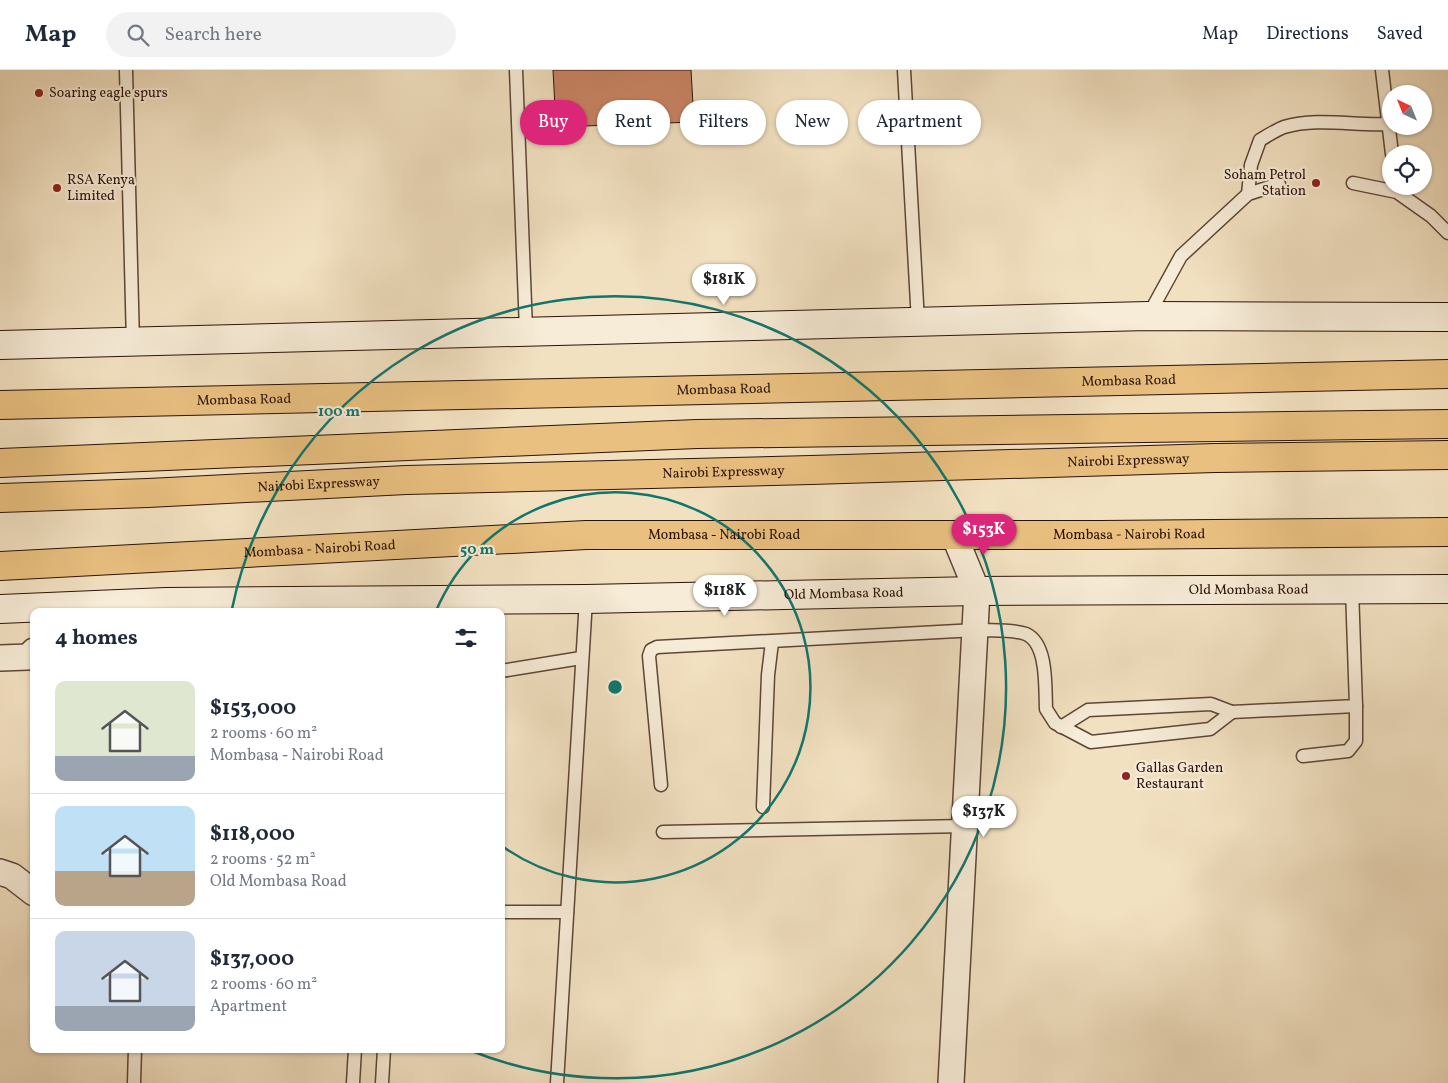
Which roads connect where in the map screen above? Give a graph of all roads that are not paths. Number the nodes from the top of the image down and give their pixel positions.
1 (126, 70) edge
2 (516, 70) edge
3 (904, 70) edge
4 (1382, 70) edge
5 (1384, 85) edge
6 (1382, 124) edge
7 (1353, 183) dead end
8 (1279, 184) dead end
9 (1382, 187) edge
10 (1248, 194) junction
11 (1405, 195) edge
12 (1448, 233) edge
13 (1148, 316) junction
14 (1448, 316) edge
15 (918, 322) junction
16 (526, 330) junction
17 (133, 343) junction
18 (0, 346) edge
19 (1448, 374) edge
20 (0, 405) edge
21 (1448, 424) edge
22 (1448, 455) edge
23 (0, 463) edge
24 (0, 498) edge
25 (1448, 532) edge
26 (954, 535) junction
27 (0, 566) edge
28 (1352, 589) junction
29 (1448, 589) edge
30 (977, 591) junction
31 (586, 598) junction
32 (362, 606) edge
33 (166, 607) edge
34 (104, 608) edge
35 (0, 609) edge
36 (30, 609) edge
37 (976, 630) junction
38 (772, 642) junction
39 (30, 655) edge
40 (0, 658) edge
41 (581, 658) junction
42 (505, 670) edge
43 (1356, 706) junction
44 (1232, 712) junction
45 (1061, 727) junction
46 (1303, 756) dead end
47 (660, 785) dead end
48 (763, 807) dead end
49 (965, 826) junction
50 (663, 832) dead end
51 (0, 872) edge
52 (30, 890) edge
53 (505, 912) edge
54 (567, 912) junction
55 (135, 1053) edge
56 (355, 1053) edge
57 (384, 1053) edge
58 (134, 1083) edge
59 (353, 1083) edge
60 (382, 1083) edge
61 (557, 1083) edge
62 (951, 1083) edge

1 - 17 lane
2 - 16 lane
3 - 15 lane
4 - 5 lane
6 - 10 lane
7 - 9 lane
8 - 10 lane
10 - 13 lane
11 - 12 lane
13 - 14 street
13 - 15 street
15 - 16 street
16 - 17 street
17 - 18 street
19 - 20 highway, Mombasa Road
21 - 23 highway
22 - 24 highway, Nairobi Expressway
25 - 26 highway, Mombasa - Nairobi Road
26 - 27 highway, Mombasa - Nairobi Road
26 - 30 street
28 - 29 street, Old Mombasa Road
28 - 30 street, Old Mombasa Road
28 - 43 lane
30 - 31 street, Old Mombasa Road
30 - 37 street
31 - 32 street, Old Mombasa Road
31 - 41 lane
32 - 33 street, Old Mombasa Road
33 - 34 street, Old Mombasa Road
35 - 36 street, Old Mombasa Road
37 - 38 lane
37 - 45 lane
37 - 49 street
38 - 47 lane
38 - 48 lane
39 - 40 street
41 - 42 lane
41 - 54 lane
43 - 44 lane
43 - 46 lane
44 - 45 lane
44 - 45 lane
49 - 50 lane
49 - 62 street
51 - 52 street
53 - 54 lane
54 - 61 lane
55 - 58 lane
56 - 59 lane
57 - 60 lane

